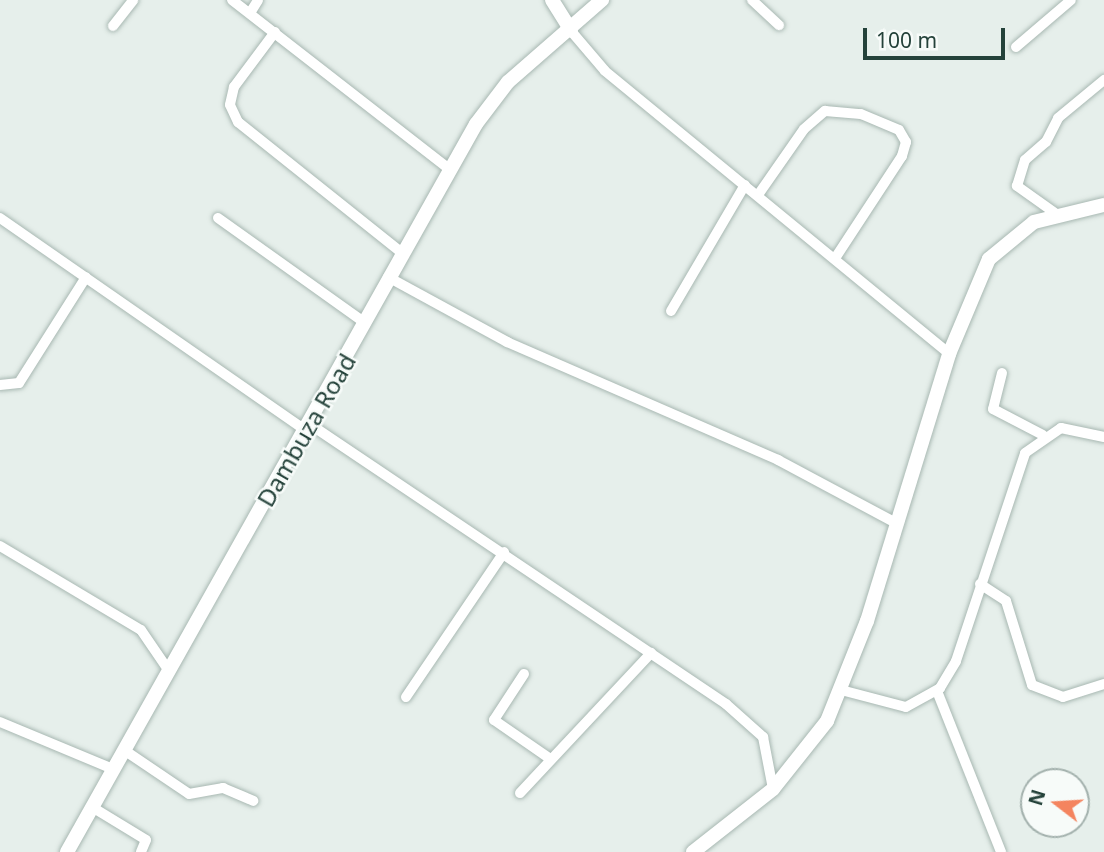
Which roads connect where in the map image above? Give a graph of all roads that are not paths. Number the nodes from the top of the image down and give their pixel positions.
1 (133, 0) edge
2 (232, 0) edge
3 (258, 0) edge
4 (552, 0) edge
5 (602, 0) edge
6 (752, 0) edge
7 (1071, 0) edge
8 (250, 13) junction
9 (779, 25) dead end
10 (113, 26) dead end
11 (571, 31) junction
12 (275, 32) junction
13 (1016, 47) dead end
14 (1104, 80) edge
15 (450, 170) junction
16 (745, 185) junction
17 (758, 195) junction
18 (1104, 205) edge
19 (1055, 213) junction
20 (0, 218) edge
21 (218, 218) dead end
22 (402, 253) junction
23 (836, 257) junction
24 (86, 277) junction
25 (388, 277) junction
26 (671, 311) dead end
27 (365, 323) junction
28 (949, 354) junction
29 (1002, 373) dead end
30 (0, 386) edge
31 (306, 426) junction
32 (1043, 435) junction
33 (1104, 437) edge
34 (896, 523) junction
35 (0, 546) edge
36 (504, 552) junction
37 (981, 584) junction
38 (651, 653) junction
39 (169, 671) junction
40 (524, 674) dead end
41 (1104, 684) edge
42 (841, 690) junction
43 (937, 691) junction
44 (406, 697) dead end
45 (0, 722) edge
46 (124, 750) junction
47 (549, 758) junction
48 (114, 769) junction
49 (773, 789) junction
50 (520, 793) dead end
51 (253, 801) dead end
52 (92, 807) junction
53 (697, 851) edge
54 (66, 852) edge
55 (141, 852) edge
56 (1002, 852) edge

1 - 10 street
2 - 8 street
3 - 8 street
4 - 11 street
5 - 11 street, Dambuza Road
6 - 9 street
7 - 13 street
8 - 12 street
11 - 15 street, Dambuza Road
11 - 16 street
12 - 15 street
12 - 22 street
14 - 19 street
15 - 22 street, Dambuza Road
16 - 17 street
16 - 26 street
17 - 23 street
17 - 23 street
18 - 19 street
19 - 28 street
20 - 24 street
21 - 27 street
22 - 25 street, Dambuza Road
23 - 28 street
24 - 30 street
24 - 31 street
25 - 27 street, Dambuza Road
25 - 34 street
27 - 31 street, Dambuza Road
28 - 34 street
29 - 32 street
31 - 36 street
31 - 39 street, Dambuza Road
32 - 33 street
32 - 37 street
34 - 42 street
35 - 39 street
36 - 38 street
36 - 44 street
37 - 41 street
37 - 43 street
38 - 47 street
38 - 49 street
39 - 46 street, Dambuza Road
40 - 47 street
42 - 43 street
42 - 49 street
43 - 56 street
45 - 48 street
46 - 48 street, Dambuza Road
46 - 51 street
47 - 50 street
48 - 52 street, Dambuza Road
49 - 53 street
52 - 54 street, Dambuza Road
52 - 55 street

